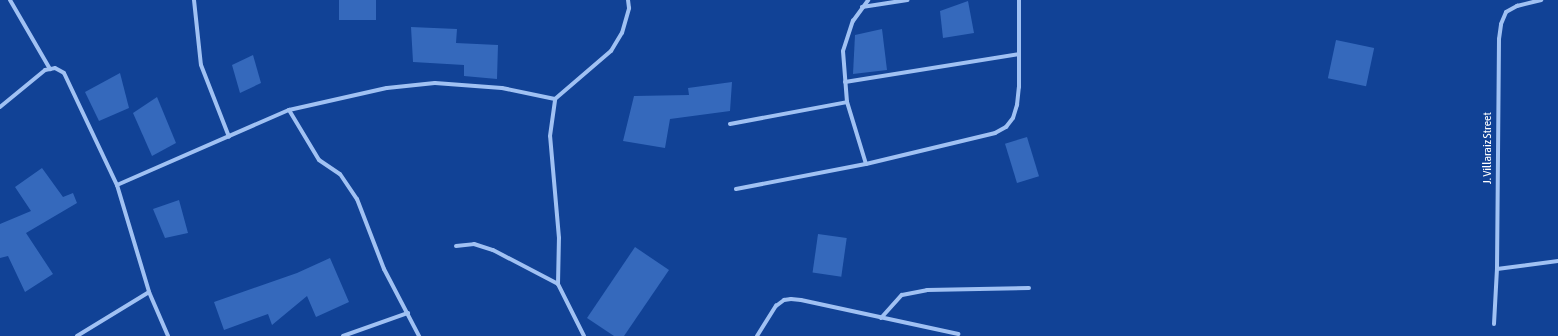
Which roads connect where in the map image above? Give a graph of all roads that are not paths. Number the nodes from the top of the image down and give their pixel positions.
1 (10, 0) edge
2 (194, 0) edge
3 (628, 0) edge
4 (868, 0) edge
5 (907, 0) edge
6 (1019, 0) edge
7 (1541, 0) edge
8 (861, 8) junction
9 (1019, 54) junction
10 (50, 68) junction
11 (845, 82) junction
12 (555, 99) junction
13 (847, 102) junction
14 (0, 107) edge
15 (289, 110) junction
16 (730, 124) dead end
17 (229, 137) junction
18 (866, 164) junction
19 (117, 185) junction
20 (736, 189) dead end
21 (456, 246) dead end
22 (1558, 261) edge
23 (1497, 269) junction
24 (558, 284) junction
25 (1029, 288) dead end
26 (149, 292) junction
27 (408, 313) junction
28 (881, 318) junction
29 (1494, 324) dead end
30 (958, 334) dead end
31 (77, 336) edge
32 (168, 336) edge
33 (343, 336) edge
34 (419, 336) edge
35 (584, 336) edge
36 (757, 336) edge

1 - 10 street
2 - 17 street
3 - 12 street
4 - 8 street
5 - 8 street
6 - 9 street
7 - 23 street, J. Villaraiz Street
8 - 11 street
9 - 11 street
9 - 18 street
10 - 14 street
10 - 19 street
11 - 13 street
12 - 15 street
12 - 24 street
13 - 16 street
13 - 18 street
15 - 17 street
15 - 27 street
17 - 19 street
18 - 20 street
19 - 26 street
21 - 24 street
22 - 23 street
23 - 29 street, J. Villaraiz Street
24 - 35 street
25 - 28 street
26 - 31 street
26 - 32 street
27 - 33 street
27 - 34 street
28 - 30 street
28 - 36 street

